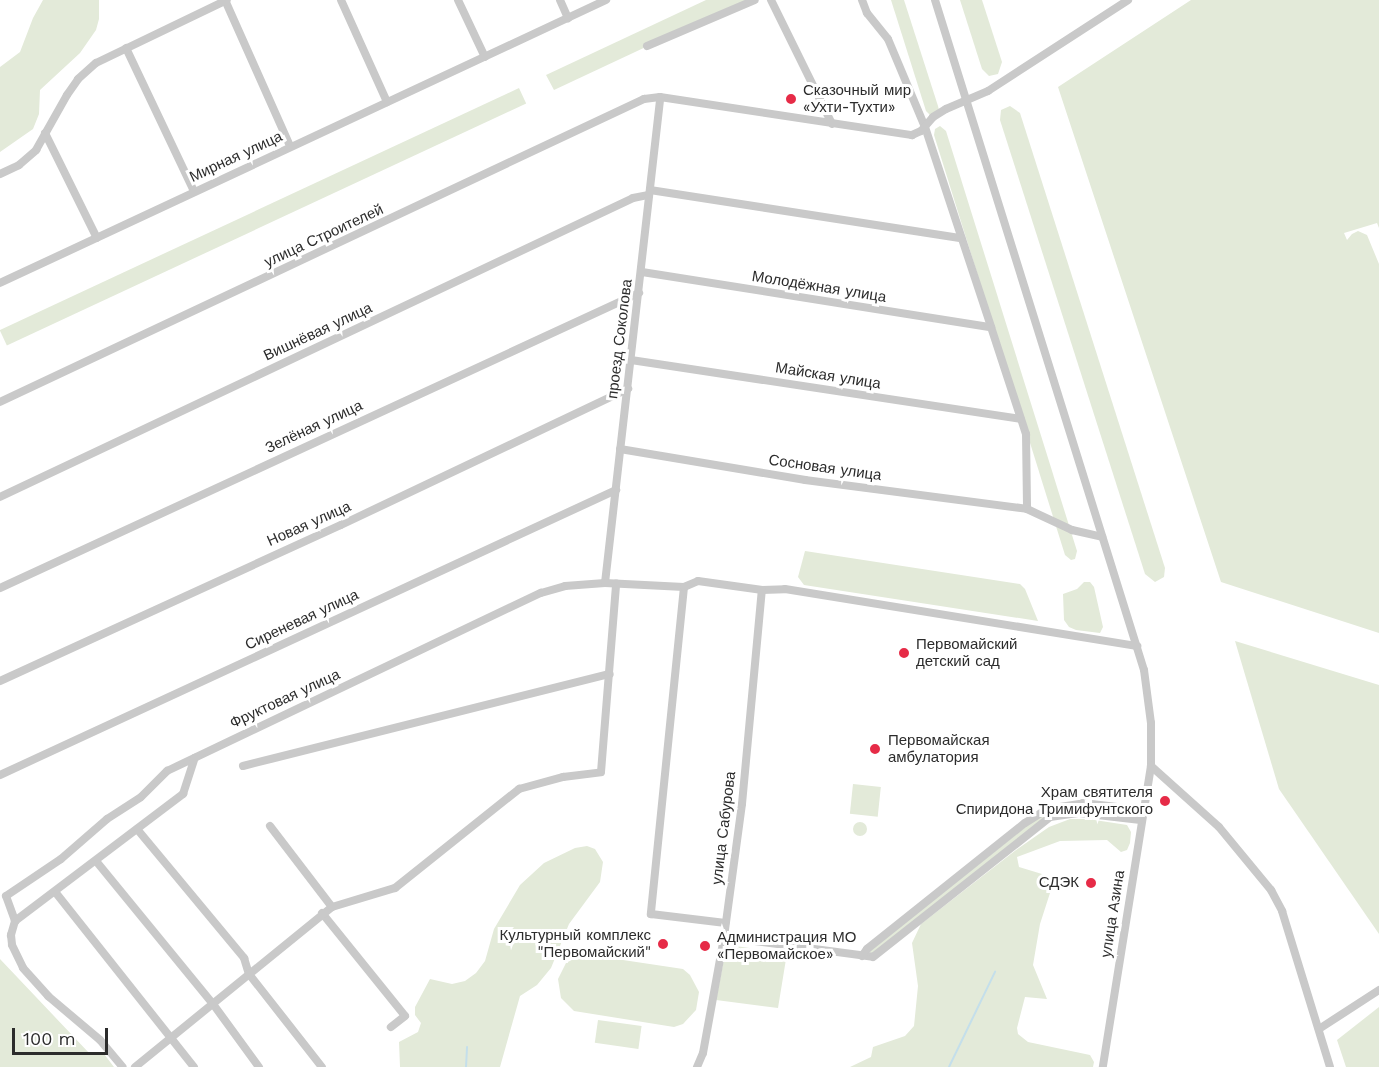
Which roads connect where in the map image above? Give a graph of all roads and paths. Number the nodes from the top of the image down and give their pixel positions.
1 (226, 0) edge
2 (340, 0) edge
3 (458, 0) edge
4 (560, 0) edge
5 (606, 0) edge
6 (755, 0) edge
7 (771, 0) edge
8 (862, 0) edge
9 (935, 0) edge
10 (1128, 0) edge
11 (568, 18) junction
12 (647, 46) dead end
13 (126, 48) junction
14 (484, 57) junction
15 (660, 97) junction
16 (964, 101) junction
17 (387, 102) junction
18 (832, 124) junction
19 (925, 126) junction
20 (45, 133) junction
21 (290, 146) junction
22 (0, 174) edge
23 (194, 191) junction
24 (650, 192) junction
25 (97, 238) junction
26 (961, 238) junction
27 (642, 272) junction
28 (0, 283) edge
29 (639, 293) junction
30 (991, 327) junction
31 (631, 360) junction
32 (627, 389) junction
33 (0, 402) edge
34 (1021, 419) junction
35 (620, 449) junction
36 (616, 490) junction
37 (1028, 495) junction
38 (0, 497) edge
39 (1027, 509) junction
40 (1040, 513) junction
41 (1102, 537) junction
42 (605, 584) junction
43 (616, 584) junction
44 (684, 587) junction
45 (0, 588) edge
46 (762, 590) junction
47 (1137, 646) junction
48 (609, 674) junction
49 (0, 681) edge
50 (195, 758) junction
51 (243, 766) dead end
52 (1151, 766) junction
53 (0, 774) edge
54 (1143, 810) junction
55 (1141, 820) junction
56 (270, 826) dead end
57 (137, 829) junction
58 (96, 861) junction
59 (56, 893) junction
60 (3, 895) edge
61 (332, 907) junction
62 (322, 914) junction
63 (15, 921) junction
64 (725, 923) junction
65 (724, 937) junction
66 (862, 957) junction
67 (249, 974) junction
68 (1379, 990) edge
69 (213, 1004) junction
70 (391, 1027) dead end
71 (1319, 1029) junction
72 (172, 1039) junction
73 (123, 1067) edge
74 (135, 1067) edge
75 (194, 1067) edge
76 (259, 1067) edge
77 (322, 1067) edge
78 (697, 1067) edge
79 (1103, 1067) edge
80 (1330, 1067) edge

1 - 13 street
1 - 21 street
2 - 17 street
3 - 14 street
4 - 11 street
5 - 11 street, Мирная улица
6 - 12 street
7 - 18 street
8 - 19 street
9 - 16 street, улица Азина
10 - 16 street
11 - 14 street, Мирная улица
13 - 20 street
13 - 23 street
14 - 17 street, Мирная улица
15 - 18 street
15 - 24 street, проезд Соколова
15 - 33 street, улица Строителей
16 - 19 street
16 - 41 street, улица Азина
17 - 21 street, Мирная улица
18 - 19 street
19 - 26 street
20 - 22 street
20 - 25 street
21 - 23 street, Мирная улица
23 - 25 street, Мирная улица
24 - 26 street
24 - 27 street, проезд Соколова
24 - 38 street, Вишнёвая улица
25 - 28 street, Мирная улица
26 - 30 street
27 - 29 street, проезд Соколова
27 - 30 street, Молодёжная улица
29 - 31 street, проезд Соколова
29 - 45 street, Зелёная улица
30 - 34 street
31 - 32 street, проезд Соколова
31 - 34 street, Майская улица
32 - 35 street, проезд Соколова
32 - 49 street, Новая улица
34 - 37 street
35 - 36 street, проезд Соколова
35 - 39 street, Сосновая улица
36 - 42 street, проезд Соколова
36 - 53 street, Сиреневая улица
37 - 39 street
37 - 40 street
39 - 40 street, Сосновая улица
40 - 41 street, Сосновая улица
41 - 47 street, улица Азина
42 - 43 street, Фруктовая улица
42 - 50 street, Фруктовая улица
43 - 44 street, Фруктовая улица
43 - 48 street
44 - 46 street, Фруктовая улица
44 - 64 street
46 - 47 street, Фруктовая улица
46 - 64 street, улица Сабурова
47 - 52 street, улица Азина
48 - 51 street
48 - 61 street
50 - 57 street
50 - 60 street, Фруктовая улица
52 - 54 street, улица Азина
52 - 71 street
54 - 55 street, улица Азина
54 - 66 street
55 - 66 street
55 - 79 street, улица Азина
56 - 61 street
57 - 58 street
57 - 67 street
58 - 59 street
58 - 69 street
59 - 63 street
59 - 72 street
60 - 63 street
61 - 62 street
62 - 67 street
62 - 70 street
63 - 73 street
64 - 65 street, улица Сабурова
65 - 66 street
65 - 78 street, улица Сабурова
67 - 69 street
67 - 77 street
68 - 71 street
69 - 72 street
69 - 76 street
71 - 80 street
72 - 74 street
72 - 75 street

